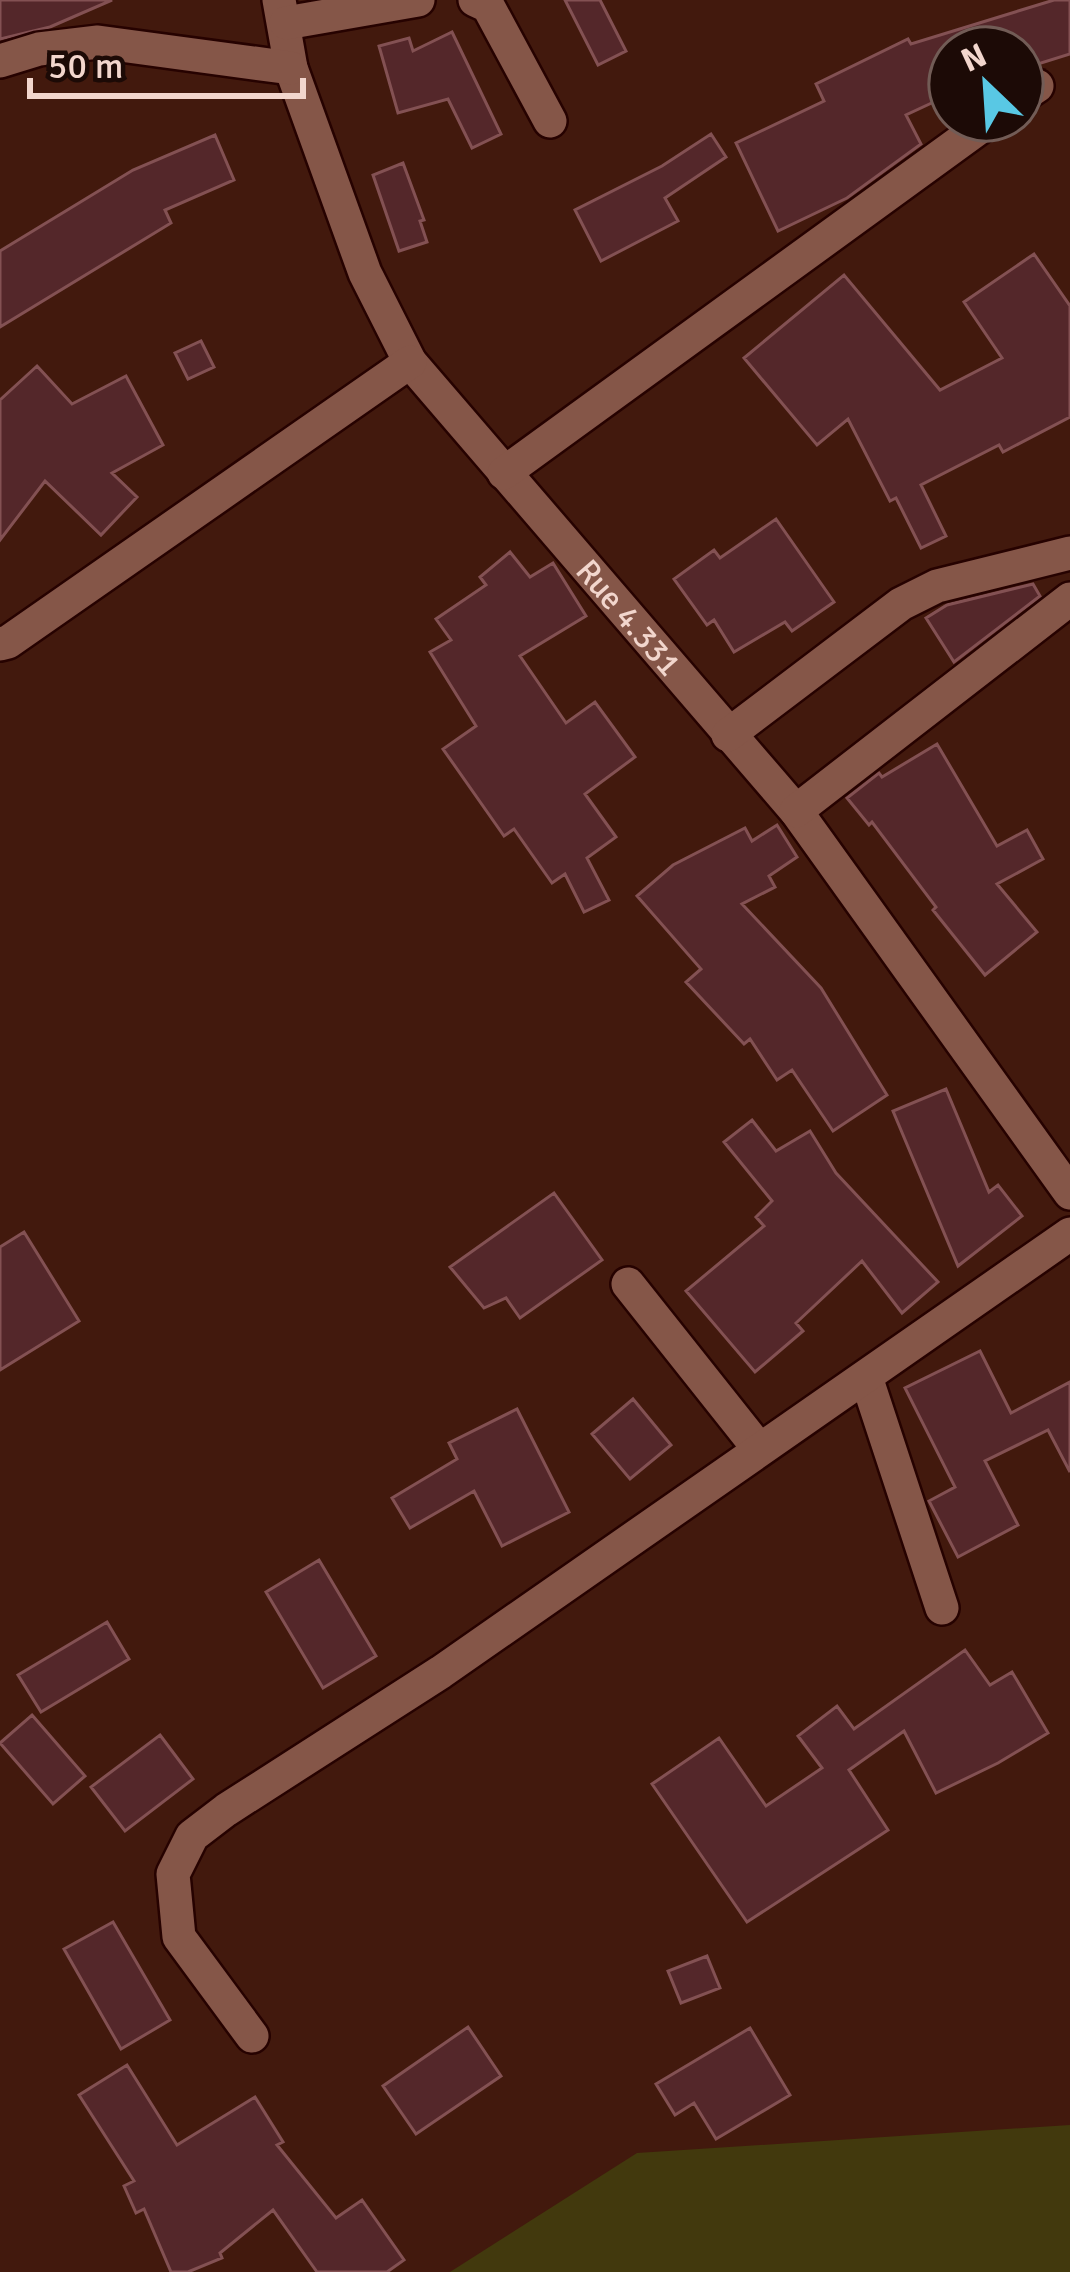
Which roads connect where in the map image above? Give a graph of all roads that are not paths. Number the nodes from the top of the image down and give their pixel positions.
1 (418, 0) edge
2 (475, 0) edge
3 (282, 11) edge
4 (0, 61) edge
5 (291, 68) junction
6 (550, 121) dead end
7 (957, 144) edge
8 (410, 362) junction
9 (504, 473) junction
10 (1070, 554) edge
11 (1070, 599) edge
12 (0, 644) edge
13 (728, 735) junction
14 (796, 811) junction
15 (1070, 1192) edge
16 (1070, 1234) edge
17 (628, 1284) dead end
18 (866, 1377) junction
19 (759, 1449) junction
20 (942, 1608) dead end
21 (252, 2036) dead end

1 - 3 street
2 - 6 street
3 - 5 street, Rue 4.331
4 - 5 street
5 - 8 street, Rue 4.331
7 - 9 street
8 - 9 street, Rue 4.331
8 - 12 street
9 - 13 street, Rue 4.331
10 - 13 street
11 - 14 street
13 - 14 street, Rue 4.331
14 - 15 street, Rue 4.331
16 - 18 street
17 - 19 street
18 - 19 street
18 - 20 street
19 - 21 street

